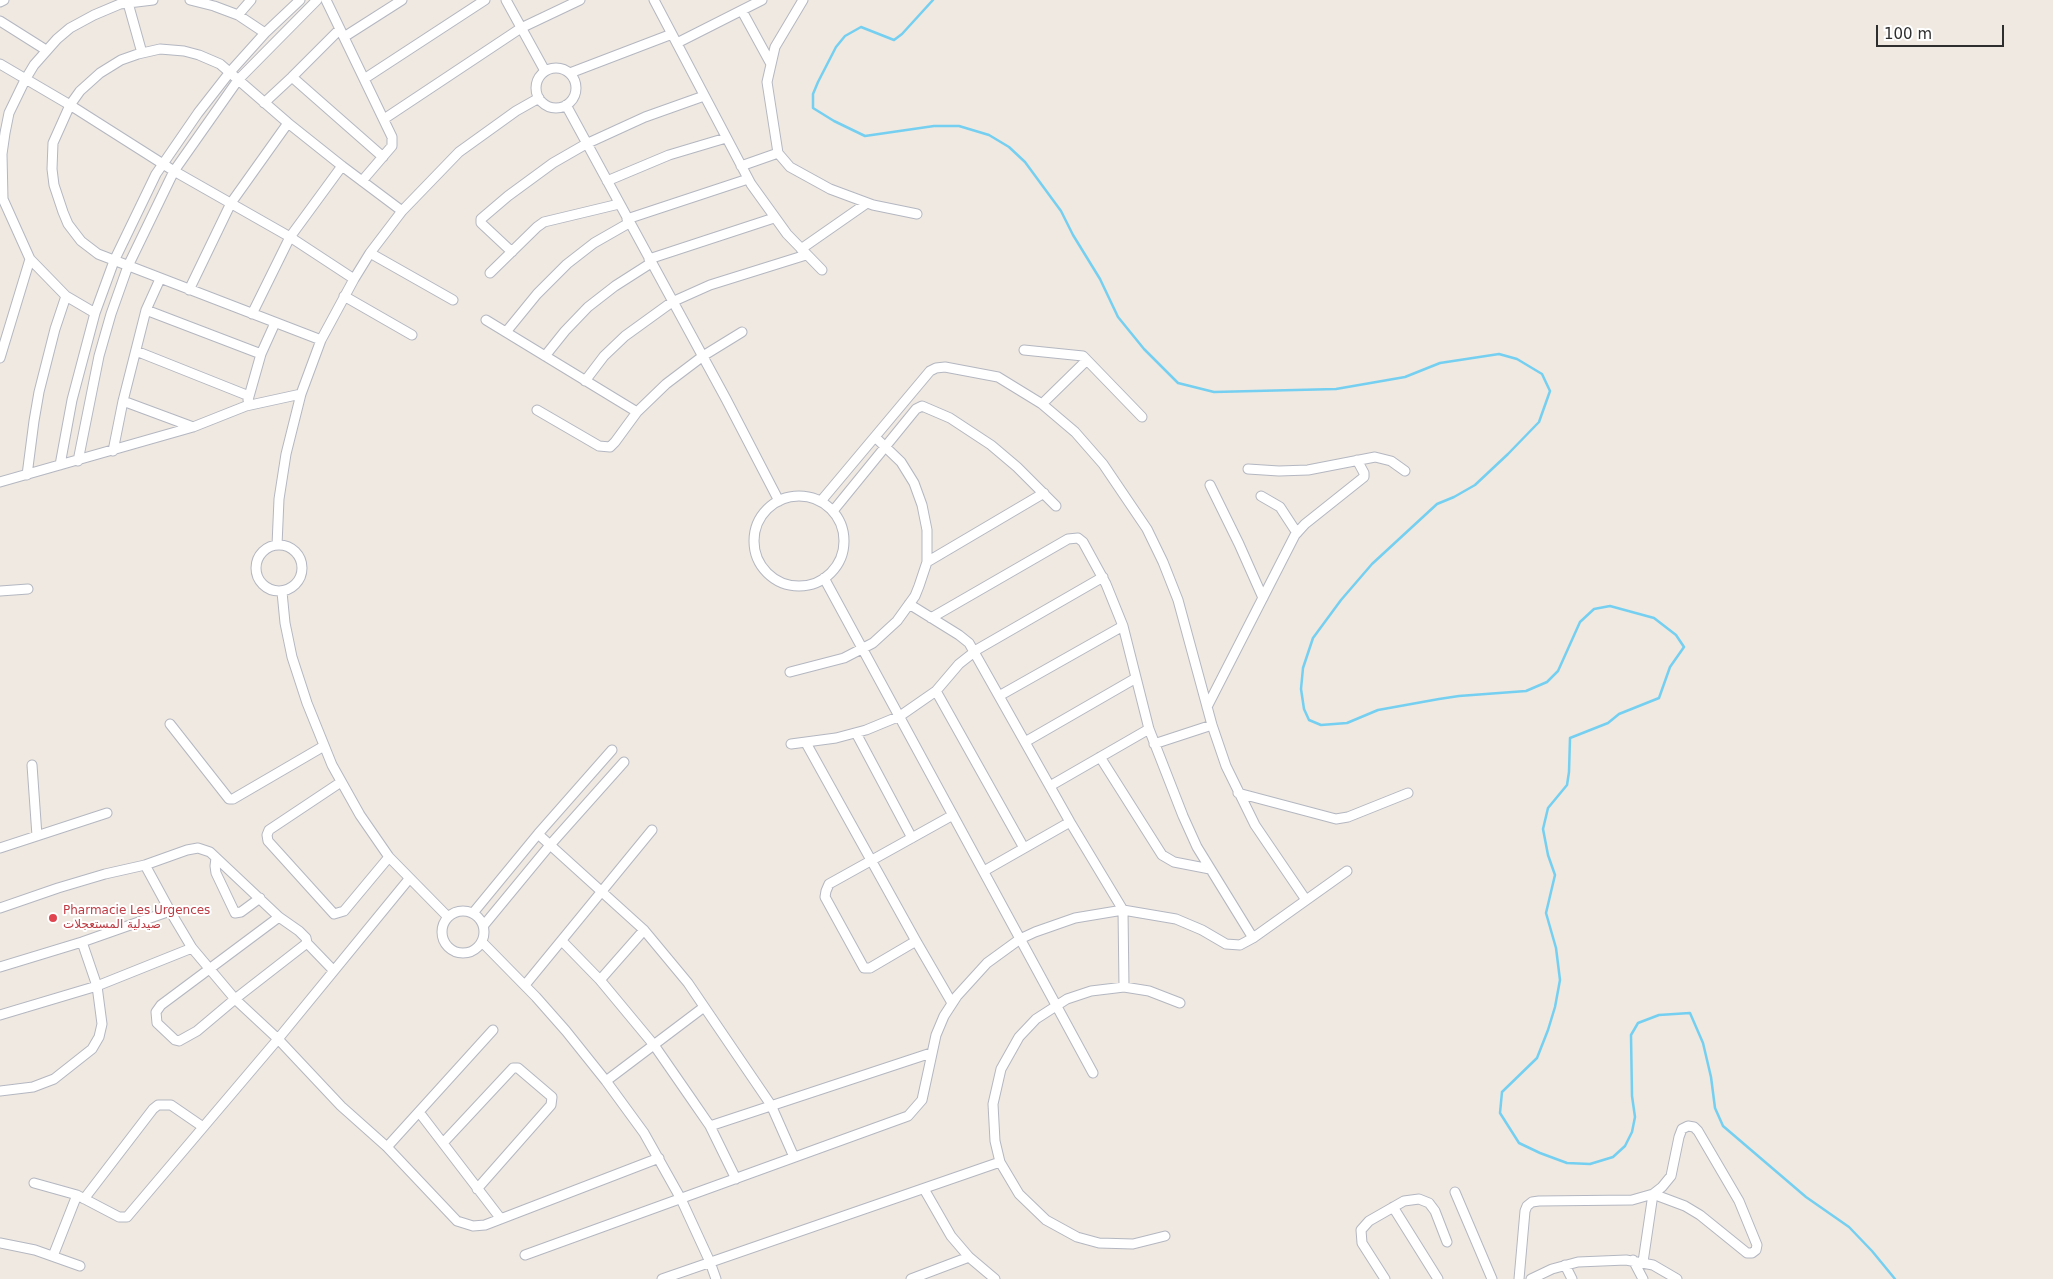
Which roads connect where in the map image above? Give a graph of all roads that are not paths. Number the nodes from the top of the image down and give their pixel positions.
1 (4, 0) edge
2 (154, 0) edge
3 (190, 0) edge
4 (251, 0) edge
5 (300, 0) edge
6 (317, 0) edge
7 (326, 0) edge
8 (402, 0) edge
9 (485, 0) edge
10 (506, 0) edge
11 (580, 0) edge
12 (654, 0) edge
13 (762, 0) edge
14 (803, 0) edge
15 (0, 2) edge
16 (124, 2) edge
17 (742, 11) junction
18 (238, 15) junction
19 (0, 21) edge
20 (521, 28) junction
21 (265, 32) junction
22 (342, 33) junction
23 (672, 34) junction
24 (677, 43) junction
25 (46, 50) junction
26 (142, 53) junction
27 (0, 64) edge
28 (770, 64) junction
29 (545, 71) junction
30 (230, 72) junction
31 (570, 73) junction
32 (292, 77) junction
33 (364, 79) junction
34 (25, 80) junction
35 (238, 80) junction
36 (704, 96) junction
37 (539, 98) junction
38 (264, 103) junction
39 (70, 105) junction
40 (566, 105) junction
41 (0, 108) edge
42 (9, 113) junction
43 (384, 119) junction
44 (288, 123) junction
45 (726, 138) junction
46 (586, 144) junction
47 (778, 152) junction
48 (383, 157) junction
49 (163, 164) junction
50 (342, 166) junction
51 (741, 166) junction
52 (174, 171) junction
53 (748, 179) junction
54 (362, 181) junction
55 (606, 181) junction
56 (2, 203) edge
57 (230, 203) junction
58 (867, 203) junction
59 (619, 204) junction
60 (402, 211) junction
61 (917, 214) dead end
62 (774, 218) junction
63 (628, 221) junction
64 (290, 237) junction
65 (512, 252) junction
66 (803, 252) junction
67 (370, 253) junction
68 (30, 259) junction
69 (114, 261) junction
70 (650, 261) junction
71 (128, 266) junction
72 (822, 270) dead end
73 (490, 273) dead end
74 (160, 279) junction
75 (354, 279) junction
76 (189, 290) junction
77 (66, 296) junction
78 (344, 296) junction
79 (453, 300) dead end
80 (672, 302) junction
81 (146, 310) junction
82 (95, 313) junction
83 (252, 314) junction
84 (486, 320) dead end
85 (275, 323) junction
86 (506, 332) junction
87 (742, 332) dead end
88 (412, 336) dead end
89 (321, 340) junction
90 (1024, 350) dead end
91 (136, 351) junction
92 (261, 354) junction
93 (545, 356) junction
94 (703, 356) junction
95 (0, 358) edge
96 (1086, 360) junction
97 (585, 381) junction
98 (301, 394) junction
99 (249, 396) junction
100 (123, 401) junction
101 (1042, 404) junction
102 (246, 406) junction
103 (537, 410) dead end
104 (637, 412) junction
105 (1142, 417) dead end
106 (193, 427) junction
107 (875, 437) junction
108 (886, 446) junction
109 (113, 451) junction
110 (1357, 460) junction
111 (78, 461) junction
112 (60, 465) junction
113 (1248, 469) dead end
114 (1405, 471) dead end
115 (27, 475) junction
116 (0, 482) edge
117 (1210, 485) dead end
118 (1044, 493) junction
119 (1261, 496) dead end
120 (779, 501) junction
121 (821, 502) junction
122 (1056, 506) dead end
123 (833, 511) junction
124 (1297, 533) junction
125 (277, 545) junction
126 (926, 562) junction
127 (1103, 577) junction
128 (824, 578) junction
129 (28, 589) dead end
130 (0, 591) edge
131 (282, 592) junction
132 (1263, 598) junction
133 (909, 604) junction
134 (931, 618) junction
135 (1123, 626) junction
136 (863, 649) junction
137 (974, 651) junction
138 (790, 672) dead end
139 (1136, 678) junction
140 (936, 691) junction
141 (999, 696) junction
142 (1207, 707) junction
143 (900, 716) junction
144 (170, 724) dead end
145 (1212, 725) junction
146 (1149, 729) junction
147 (856, 733) junction
148 (1025, 742) junction
149 (806, 743) junction
150 (791, 744) dead end
151 (1154, 744) junction
152 (324, 746) junction
153 (612, 750) dead end
154 (1100, 757) junction
155 (624, 762) dead end
156 (32, 765) dead end
157 (341, 782) junction
158 (1050, 786) junction
159 (1238, 793) junction
160 (1408, 793) dead end
161 (107, 813) dead end
162 (953, 815) junction
163 (1070, 822) junction
164 (652, 830) dead end
165 (538, 834) junction
166 (37, 836) junction
167 (912, 838) junction
168 (550, 845) junction
169 (0, 848) edge
170 (1024, 848) junction
171 (389, 857) junction
172 (216, 858) junction
173 (871, 861) junction
174 (145, 865) junction
175 (1210, 869) junction
176 (984, 871) junction
177 (1347, 871) dead end
178 (409, 879) junction
179 (602, 892) junction
180 (260, 898) junction
181 (1306, 900) junction
182 (0, 908) edge
183 (1123, 910) junction
184 (170, 911) junction
185 (473, 913) junction
186 (448, 916) junction
187 (279, 917) junction
188 (484, 926) junction
189 (644, 930) junction
190 (1252, 938) junction
191 (1020, 939) junction
192 (562, 941) junction
193 (916, 941) junction
194 (82, 942) junction
195 (482, 942) junction
196 (307, 944) junction
197 (192, 948) junction
198 (0, 967) edge
199 (209, 969) junction
200 (333, 970) junction
201 (600, 980) junction
202 (97, 986) junction
203 (525, 986) junction
204 (1124, 987) junction
205 (234, 999) junction
206 (952, 1003) junction
207 (1180, 1003) dead end
208 (1057, 1005) junction
209 (704, 1007) junction
210 (0, 1015) edge
211 (493, 1030) dead end
212 (278, 1039) junction
213 (654, 1045) junction
214 (931, 1053) junction
215 (1093, 1073) dead end
216 (606, 1081) junction
217 (0, 1091) edge
218 (771, 1106) junction
219 (418, 1112) junction
220 (710, 1126) junction
221 (203, 1127) junction
222 (443, 1143) junction
223 (386, 1147) junction
224 (794, 1157) junction
225 (659, 1158) junction
226 (1000, 1162) junction
227 (736, 1179) junction
228 (34, 1183) dead end
229 (924, 1188) junction
230 (478, 1189) junction
231 (1455, 1192) dead end
232 (1653, 1194) junction
233 (81, 1197) junction
234 (681, 1200) junction
235 (1393, 1207) junction
236 (501, 1219) junction
237 (1165, 1236) dead end
238 (1447, 1242) dead end
239 (0, 1244) edge
240 (525, 1255) dead end
241 (53, 1256) junction
242 (969, 1258) junction
243 (1633, 1260) junction
244 (710, 1262) junction
245 (1643, 1262) junction
246 (1565, 1265) junction
247 (80, 1266) dead end
248 (662, 1279) edge
249 (716, 1279) edge
250 (911, 1279) edge
251 (995, 1279) edge
252 (1384, 1279) edge
253 (1438, 1279) edge
254 (1492, 1279) edge
255 (1519, 1279) edge
256 (1531, 1279) edge
257 (1572, 1279) edge
258 (1643, 1279) edge
259 (1677, 1279) edge

1 - 15 street
2 - 16 street
3 - 18 street
4 - 18 street
5 - 21 street
6 - 35 street
7 - 22 street
8 - 22 street
9 - 33 street
10 - 20 street
11 - 20 street
12 - 23 street
13 - 17 street
14 - 28 street
16 - 25 street
16 - 26 street
17 - 24 street
17 - 28 street
18 - 21 street
19 - 25 street
20 - 29 street
20 - 43 street
21 - 30 street
22 - 32 street
22 - 33 street
23 - 24 street
23 - 31 street
24 - 36 street
25 - 34 street
26 - 30 street
26 - 39 street
27 - 34 street
28 - 47 street
29 - 31 street
29 - 37 street
30 - 35 street
30 - 49 street
31 - 40 street
32 - 38 street
32 - 48 street
33 - 43 street
34 - 39 street
34 - 42 street
35 - 38 street
35 - 52 street
36 - 45 street
36 - 46 street
37 - 40 street
37 - 60 street
38 - 44 street
39 - 49 street
39 - 69 street
40 - 46 street
41 - 42 street
42 - 56 street
43 - 48 street
44 - 50 street
44 - 57 street
45 - 51 street
45 - 55 street
46 - 55 street
46 - 65 street
47 - 51 street
47 - 58 street
48 - 54 street
49 - 52 street
49 - 69 street
50 - 54 street
50 - 64 street
51 - 53 street
52 - 57 street
52 - 71 street
53 - 62 street
53 - 63 street
54 - 60 street
55 - 59 street
56 - 68 street
57 - 64 street
57 - 76 street
58 - 61 street
58 - 66 street
59 - 63 street
59 - 65 street
60 - 67 street
62 - 66 street
62 - 70 street
63 - 70 street
63 - 86 street
64 - 75 street
64 - 83 street
65 - 73 street
66 - 72 street
66 - 80 street
67 - 75 street
67 - 79 street
68 - 77 street
68 - 95 street
69 - 71 street
69 - 82 street
70 - 80 street
70 - 93 street
71 - 74 street
71 - 111 street
74 - 76 street
74 - 81 street
75 - 78 street
76 - 83 street
77 - 82 street
77 - 115 street
78 - 88 street
78 - 89 street
80 - 94 street
80 - 97 street
81 - 91 street
81 - 92 street
82 - 112 street
83 - 85 street
84 - 86 street
85 - 89 street
85 - 92 street
86 - 93 street
87 - 94 street
89 - 98 street
90 - 96 street
91 - 99 street
91 - 100 street
92 - 99 street
93 - 97 street
94 - 104 street
94 - 120 street
96 - 101 street
96 - 105 street
97 - 104 street
98 - 102 street
98 - 125 street
99 - 102 street
100 - 106 street
100 - 109 street
101 - 107 street
101 - 142 street
102 - 106 street
103 - 104 street
106 - 109 street
107 - 108 street
107 - 121 street
108 - 118 street
108 - 123 street
108 - 126 street
109 - 111 street
110 - 113 street
110 - 114 street
110 - 124 street
111 - 112 street
112 - 115 street
115 - 116 street
117 - 132 street
118 - 122 street
118 - 126 street
119 - 124 street
120 - 121 street
120 - 128 street
121 - 123 street
123 - 128 street
124 - 132 street
125 - 131 street
125 - 131 street
126 - 133 street
127 - 134 street
127 - 135 street
127 - 137 street
128 - 136 street
129 - 130 street
131 - 152 street
132 - 142 street
133 - 134 street
133 - 136 street
134 - 137 street
135 - 139 street
135 - 141 street
136 - 138 street
136 - 143 street
137 - 140 street
137 - 141 street
139 - 146 street
139 - 148 street
140 - 143 street
140 - 170 street
141 - 148 street
142 - 145 street
143 - 147 street
143 - 162 street
144 - 152 street
145 - 151 street
145 - 159 street
146 - 151 street
146 - 154 street
147 - 149 street
147 - 167 street
148 - 158 street
149 - 150 street
149 - 173 street
151 - 175 street
152 - 157 street
153 - 165 street
154 - 158 street
154 - 175 street
155 - 168 street
156 - 166 street
157 - 171 street
157 - 171 street
158 - 163 street
159 - 160 street
159 - 181 street
161 - 166 street
162 - 167 street
162 - 176 street
163 - 170 street
163 - 183 street
164 - 179 street
165 - 168 street
165 - 185 street
166 - 169 street
167 - 173 street
168 - 179 street
168 - 188 street
170 - 176 street
171 - 178 street
172 - 174 street
172 - 180 street
172 - 180 street
173 - 193 street
173 - 193 street
174 - 182 street
174 - 184 street
175 - 190 street
176 - 191 street
177 - 181 street
178 - 186 street
178 - 200 street
179 - 189 street
179 - 192 street
180 - 187 street
181 - 190 street
183 - 190 street
183 - 191 street
183 - 204 street
184 - 194 street
184 - 197 street
185 - 186 street
185 - 188 street
186 - 195 street
187 - 196 street
187 - 199 street
188 - 195 street
189 - 201 street
189 - 209 street
191 - 206 street
191 - 208 street
192 - 201 street
192 - 203 street
193 - 206 street
194 - 198 street
194 - 202 street
195 - 203 street
196 - 200 street
196 - 205 street
197 - 199 street
197 - 202 street
199 - 205 street
199 - 205 street
200 - 212 street
201 - 213 street
202 - 210 street
202 - 217 street
203 - 216 street
204 - 207 street
204 - 208 street
205 - 212 street
206 - 214 street
208 - 215 street
208 - 226 street
209 - 213 street
209 - 218 street
211 - 219 street
212 - 221 street
212 - 223 street
213 - 216 street
213 - 220 street
214 - 218 street
214 - 224 street
216 - 225 street
218 - 220 street
218 - 224 street
219 - 222 street
219 - 223 street
220 - 227 street
221 - 233 street
221 - 233 street
222 - 230 street
222 - 230 street
223 - 236 street
224 - 227 street
225 - 234 street
225 - 236 street
226 - 229 street
226 - 237 street
227 - 234 street
228 - 233 street
229 - 242 street
229 - 244 street
230 - 236 street
231 - 254 street
232 - 232 street
232 - 245 street
232 - 255 street
233 - 241 street
234 - 240 street
234 - 244 street
235 - 238 street
235 - 252 street
235 - 253 street
239 - 241 street
241 - 247 street
242 - 250 street
242 - 251 street
243 - 245 street
243 - 246 street
243 - 258 street
244 - 248 street
244 - 249 street
245 - 259 street
246 - 256 street
246 - 257 street

